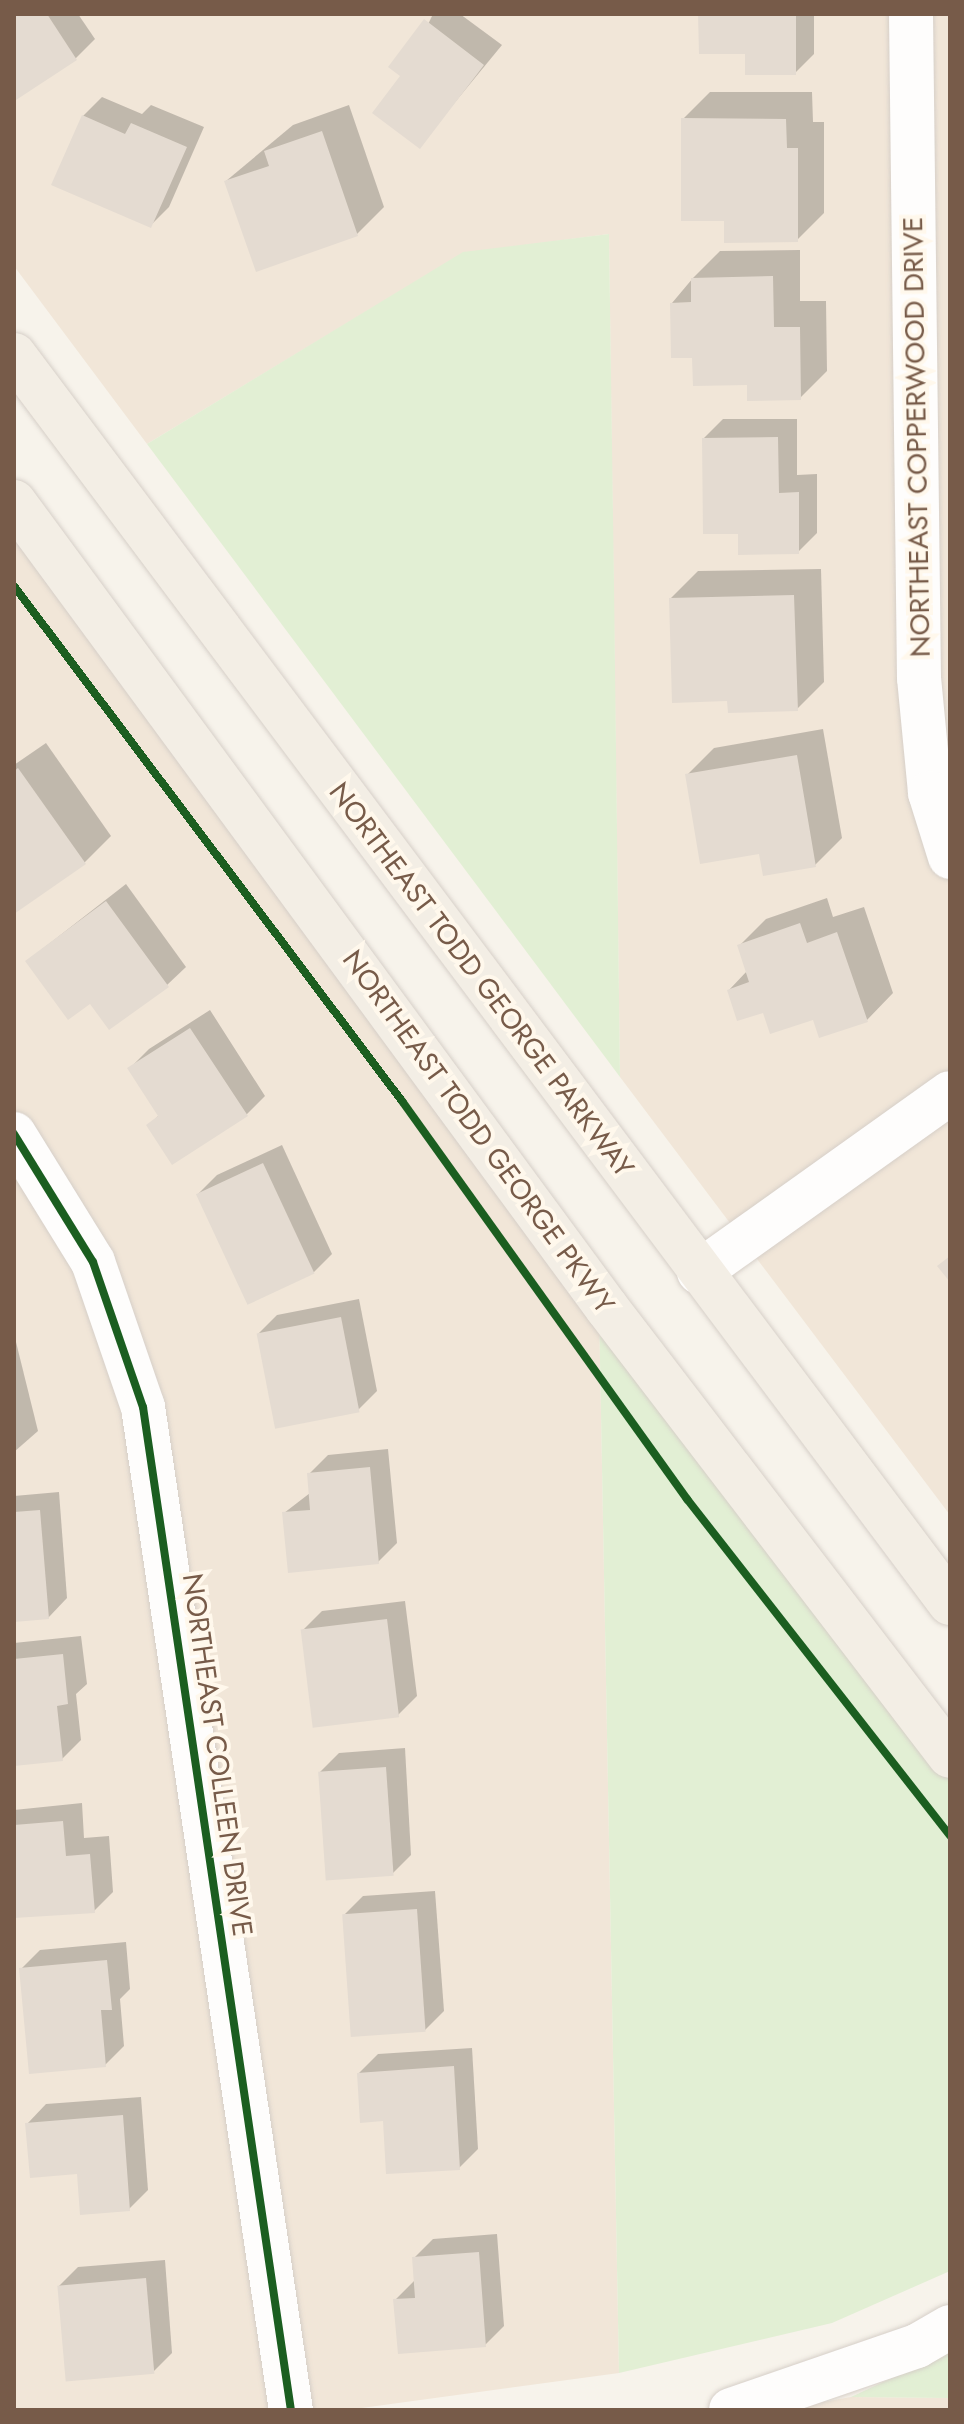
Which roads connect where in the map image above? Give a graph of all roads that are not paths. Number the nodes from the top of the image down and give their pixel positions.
1 (911, 14) edge
2 (14, 355) edge
3 (14, 502) edge
4 (950, 857) edge
5 (950, 1093) edge
6 (14, 1134) edge
7 (699, 1272) junction
8 (950, 1603) edge
9 (950, 1756) edge
10 (950, 2327) edge
11 (291, 2410) edge
12 (731, 2410) edge

1 - 4 street, NORTHEAST COPPERWOOD DRIVE
2 - 7 main road, NORTHEAST TODD GEORGE PARKWAY
3 - 9 main road, NORTHEAST TODD GEORGE PKWY
5 - 7 street
6 - 11 street, NORTHEAST COLLEEN DRIVE
7 - 8 main road, NORTHEAST TODD GEORGE PARKWAY
10 - 12 street

